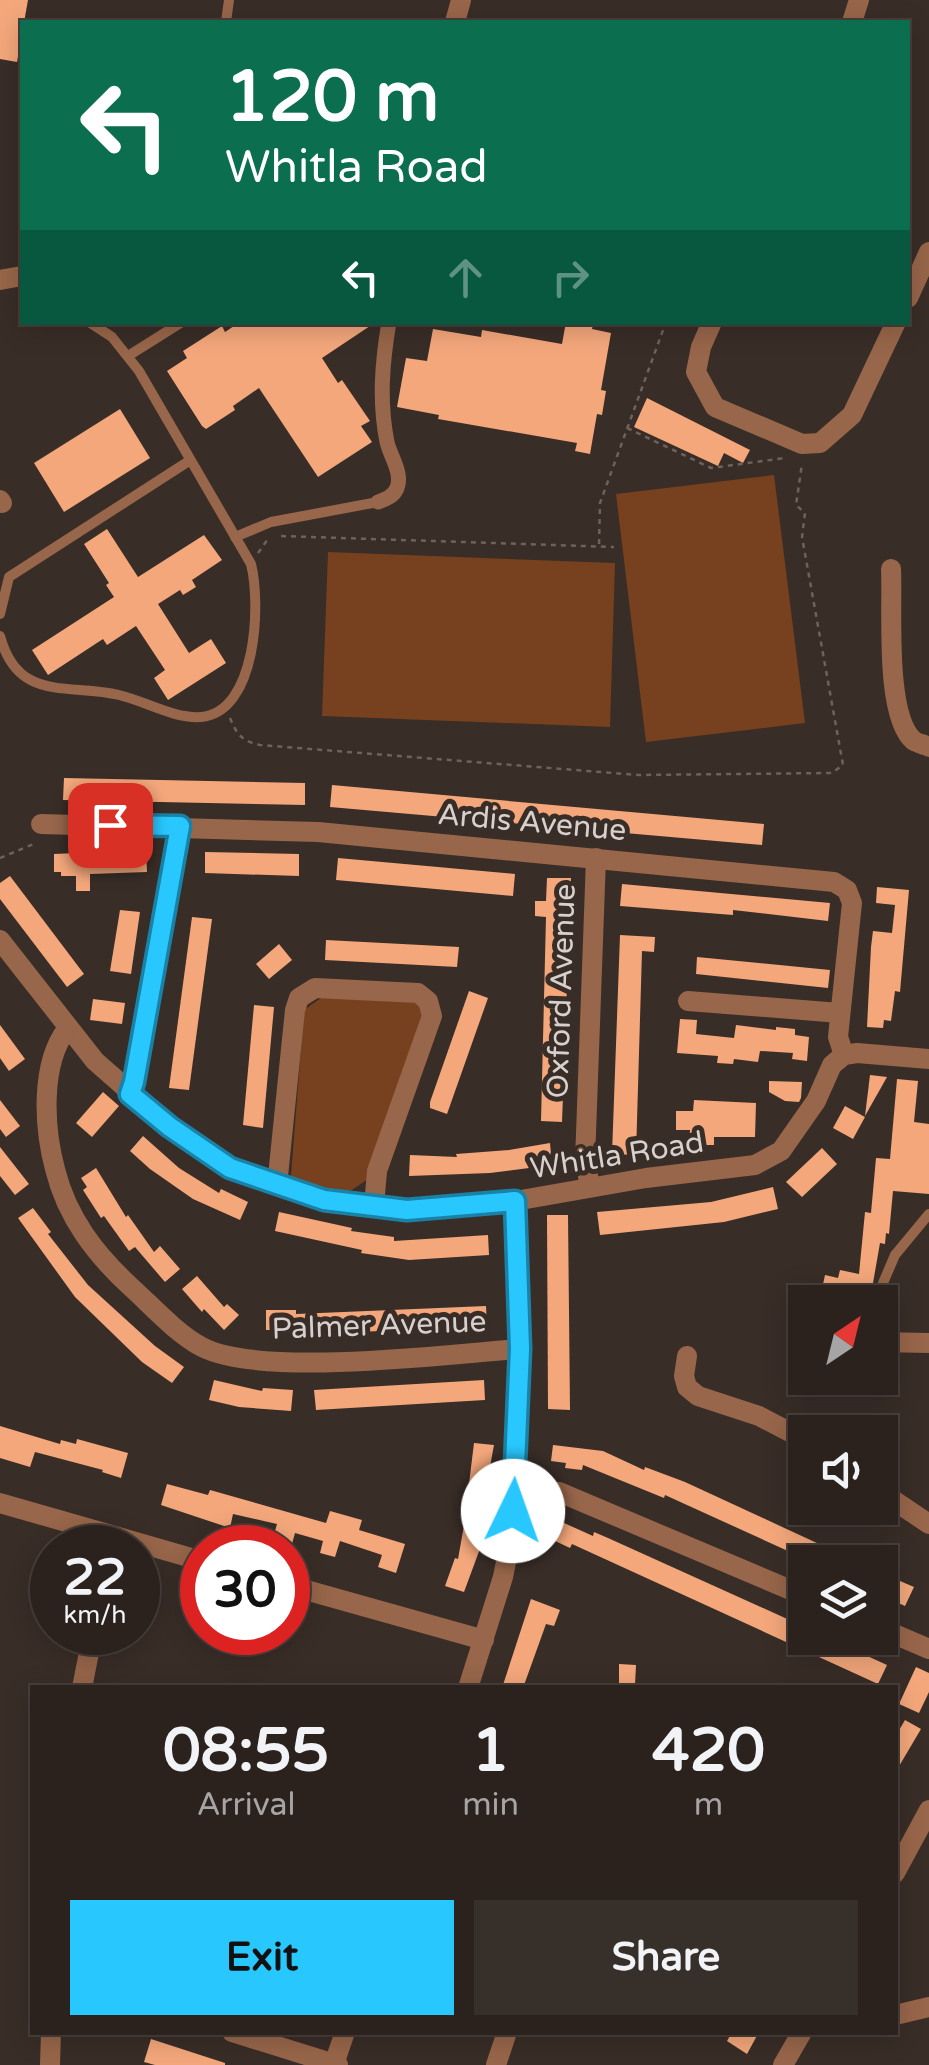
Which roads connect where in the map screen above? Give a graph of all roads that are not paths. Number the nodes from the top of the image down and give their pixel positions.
1 (929, 252) edge
2 (910, 294) edge
3 (94, 325) edge
4 (177, 325) edge
5 (388, 325) edge
6 (711, 325) edge
7 (895, 325) edge
8 (128, 356) junction
9 (189, 461) junction
10 (378, 502) joint
11 (235, 537) junction
12 (891, 569) dead end
13 (0, 614) edge
14 (0, 636) edge
15 (929, 747) edge
16 (41, 824) road end
17 (180, 826) junction
18 (596, 858) junction
19 (0, 940) edge
20 (688, 1000) dead end
21 (840, 1014) junction
22 (66, 1029) junction
23 (844, 1055) junction
24 (929, 1059) edge
25 (130, 1094) junction
26 (277, 1186) junction
27 (590, 1186) junction
28 (515, 1201) junction
29 (374, 1206) junction
30 (929, 1214) edge
31 (883, 1282) dead end
32 (898, 1342) edge
33 (929, 1342) edge
34 (520, 1349) junction
35 (687, 1356) dead end
36 (788, 1432) edge
37 (514, 1490) junction
38 (898, 1503) edge
39 (0, 1504) edge
40 (929, 1524) edge
41 (65, 1525) edge
42 (788, 1589) edge
43 (310, 1591) edge
44 (898, 1636) edge
45 (484, 1640) junction
46 (929, 1649) edge
47 (88, 1655) edge
48 (83, 1685) edge
49 (469, 1685) edge
50 (929, 1810) edge
51 (898, 1867) edge
52 (929, 2007) edge
53 (898, 2015) edge
54 (51, 2035) edge
55 (242, 2035) edge
56 (344, 2035) edge
57 (506, 2035) edge
58 (800, 2035) edge
59 (336, 2064) edge
60 (50, 2065) edge
61 (496, 2065) edge
62 (783, 2065) edge

1 - 2 street
3 - 8 lane
4 - 8 lane
5 - 10 street
6 - 7 street
8 - 9 lane
9 - 11 lane
9 - 13 lane
10 - 11 lane
11 - 14 lane
12 - 15 street
16 - 17 street, Ardis Avenue
17 - 18 street, Ardis Avenue
17 - 25 street
18 - 21 street, Ardis Avenue
18 - 27 street, Oxford Avenue
19 - 22 street, Whitla Road
20 - 21 street
21 - 23 street, Ardis Avenue
22 - 25 street, Whitla Road
22 - 34 street, Palmer Avenue
23 - 24 street
23 - 27 street, Whitla Road
25 - 26 street, Whitla Road
26 - 29 street, Whitla Road
26 - 29 street
27 - 28 street, Whitla Road
28 - 29 street, Whitla Road
28 - 34 street
30 - 31 lane
32 - 33 street
34 - 37 street
35 - 36 street
37 - 42 street
37 - 45 street
38 - 40 street
39 - 41 street
43 - 45 street
44 - 46 street
45 - 49 street
47 - 48 street
50 - 51 street
52 - 53 street
54 - 60 street
55 - 59 street
56 - 59 street
57 - 61 street
58 - 62 street

